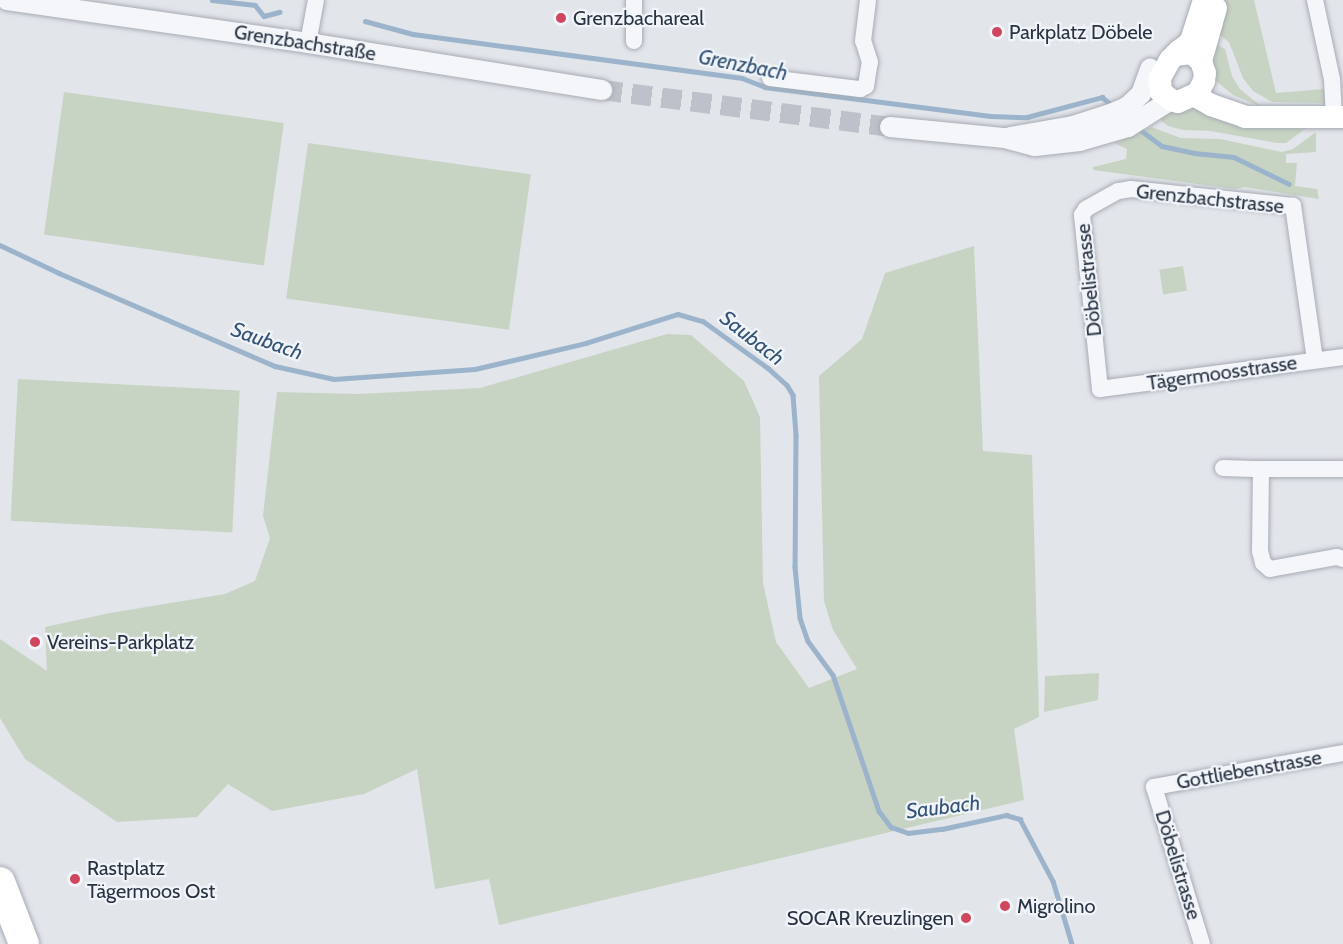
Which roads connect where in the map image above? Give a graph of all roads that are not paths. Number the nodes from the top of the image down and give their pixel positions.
1 (7, 0) edge
2 (316, 0) edge
3 (634, 0) edge
4 (868, 0) edge
5 (1196, 0) edge
6 (1204, 0) edge
7 (1217, 0) edge
8 (1315, 0) edge
9 (634, 41) dead end
10 (308, 43) junction
11 (1170, 52) junction
12 (1155, 73) junction
13 (770, 78) dead end
14 (1200, 79) junction
15 (602, 90) tunnel mouth
16 (1171, 100) junction
17 (1338, 117) edge
18 (890, 127) tunnel mouth
19 (1005, 138) junction
20 (1118, 192) joint
21 (1343, 357) edge
22 (1316, 360) junction
23 (1100, 389) joint
24 (1223, 468) dead end
25 (1261, 469) junction
26 (1343, 469) edge
27 (1343, 559) edge
28 (1343, 753) edge
29 (1154, 787) joint
30 (0, 882) edge
31 (24, 944) edge
32 (1202, 944) edge

1 - 10 street, Grenzbachstraße
2 - 10 street
3 - 9 street
4 - 13 street
5 - 11 main road
6 - 11 main road
7 - 14 main road
8 - 17 street
10 - 15 street, Grenzbachstraße
11 - 12 main road
11 - 14 main road
12 - 16 main road
12 - 19 street
14 - 16 main road
14 - 17 main road
16 - 19 street
18 - 19 street
20 - 22 street, Grenzbachstrasse
20 - 23 street, Döbelistrasse
21 - 22 street, Tägermoosstrasse
22 - 23 street, Tägermoosstrasse
24 - 25 street
25 - 26 street
25 - 27 street
28 - 29 street, Gottliebenstrasse
29 - 32 street, Döbelistrasse
30 - 31 highway

